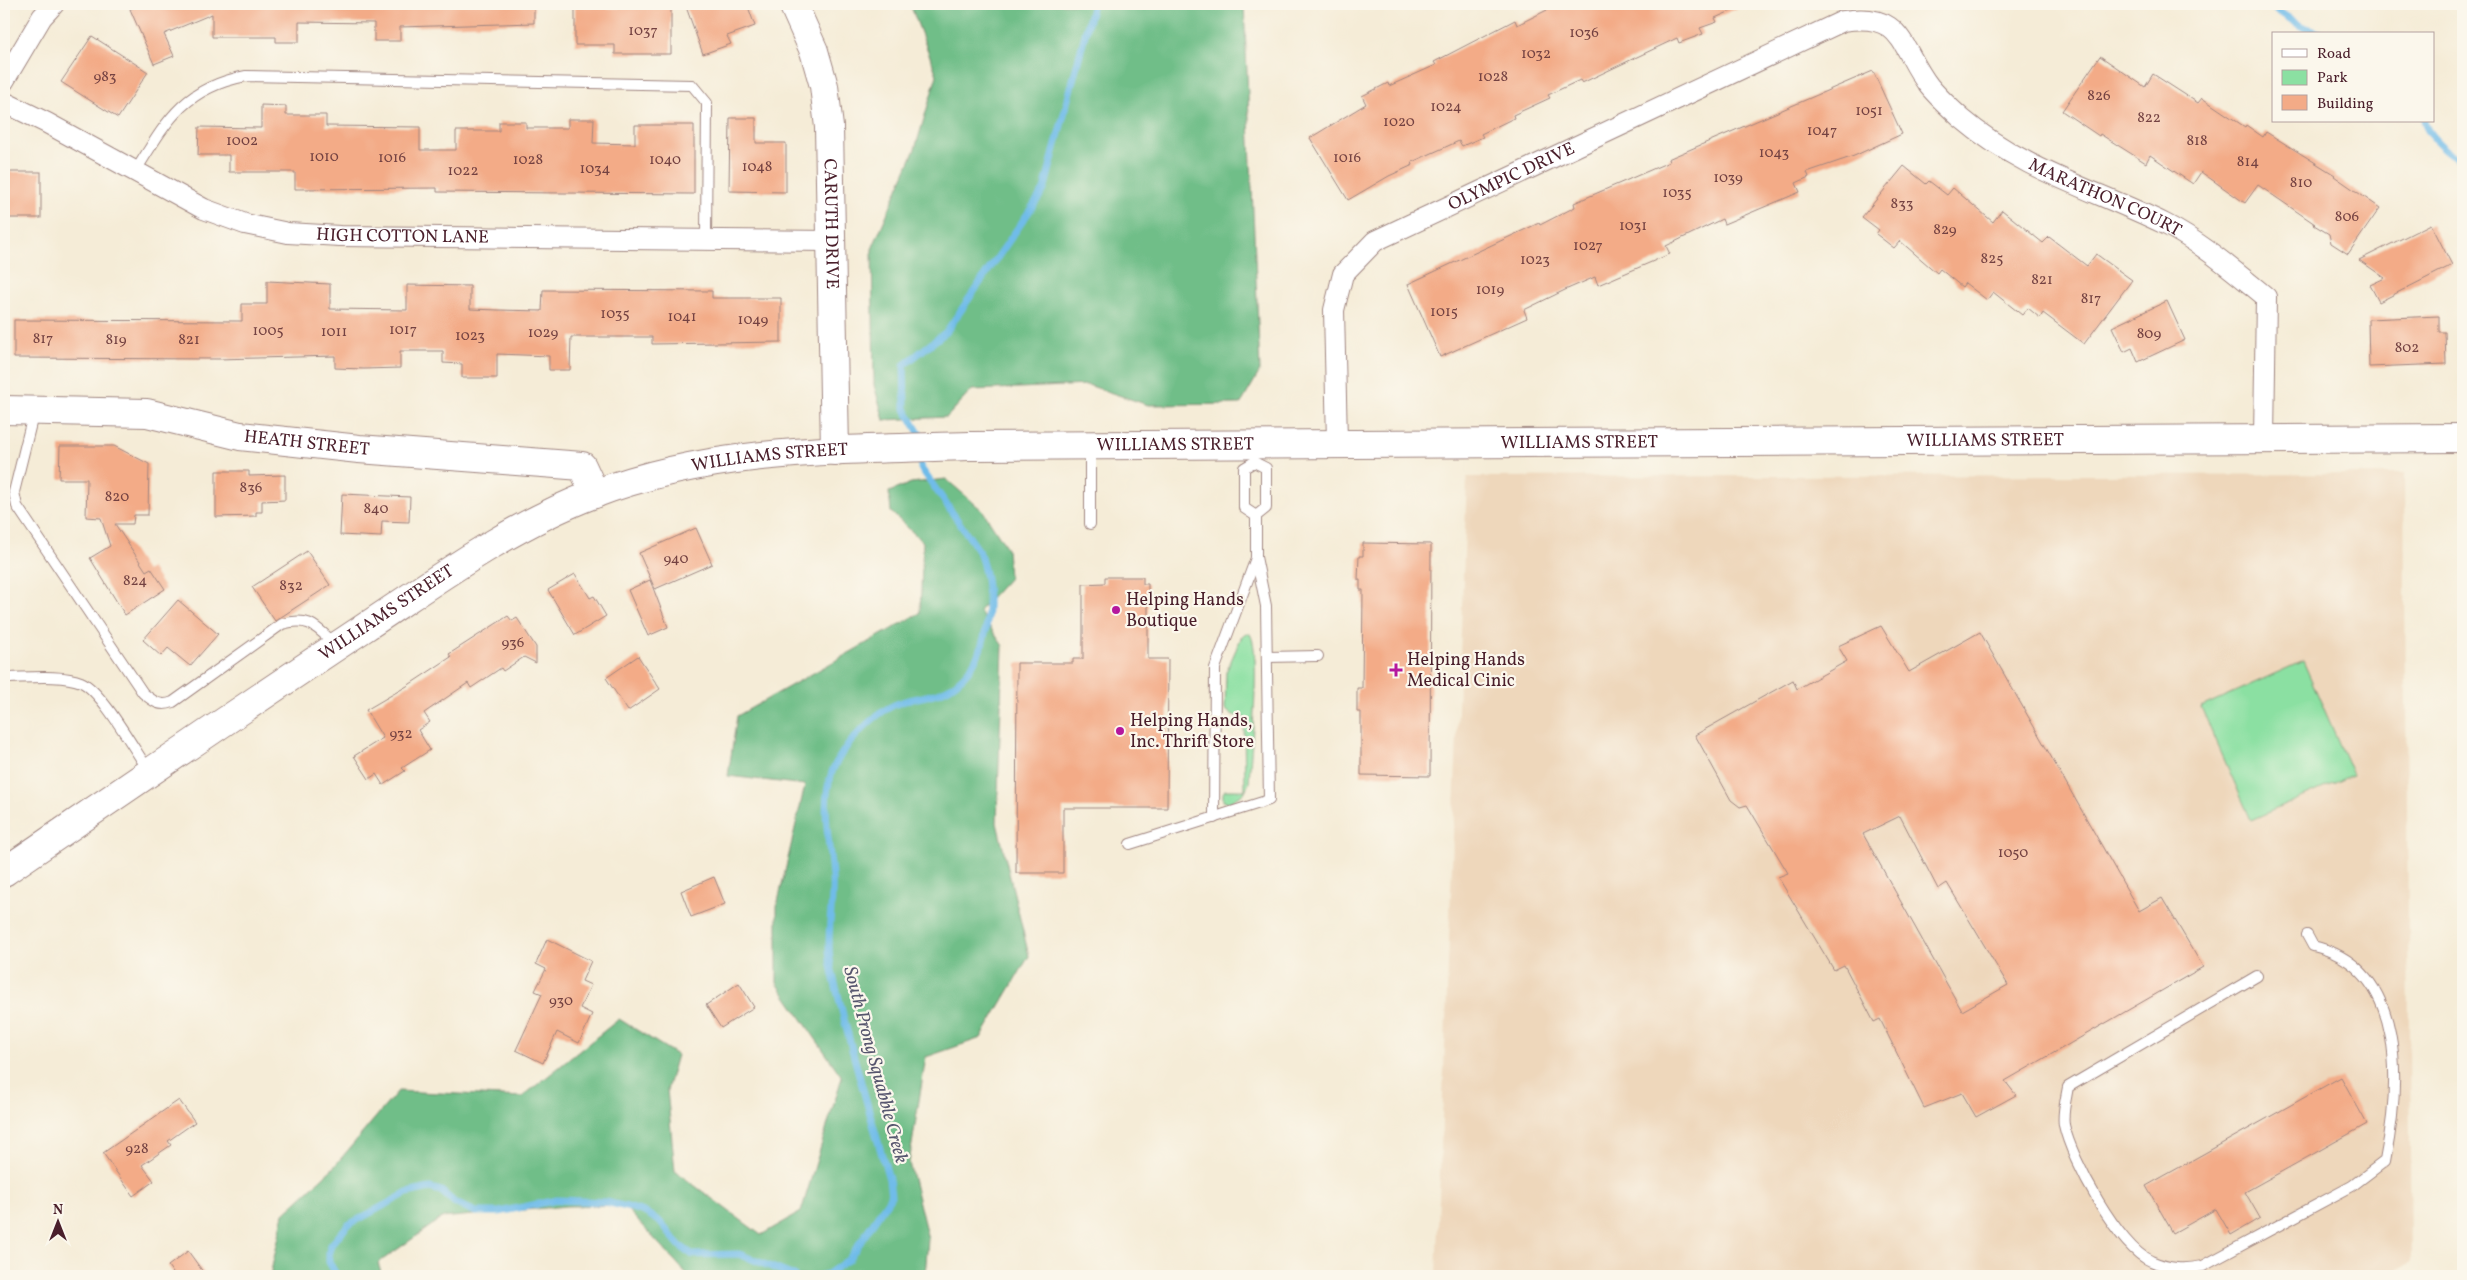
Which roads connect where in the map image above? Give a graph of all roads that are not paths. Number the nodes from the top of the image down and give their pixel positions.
1 (54, 4) edge
2 (793, 4) edge
3 (1842, 21) joint
4 (4, 81) edge
5 (4, 102) edge
6 (135, 172) junction
7 (706, 240) junction
8 (831, 240) junction
9 (4, 410) edge
10 (34, 410) junction
11 (2463, 438) edge
12 (2264, 439) junction
13 (1337, 442) junction
14 (1090, 445) junction
15 (835, 451) junction
16 (1254, 453) junction
17 (595, 494) junction
18 (1256, 516) junction
19 (1090, 524) dead end
20 (1256, 557) junction
21 (338, 646) junction
22 (1318, 656) dead end
23 (1267, 657) junction
24 (4, 678) edge
25 (150, 772) junction
26 (1214, 818) junction
27 (1130, 844) dead end
28 (4, 872) edge
29 (2306, 935) dead end
30 (2257, 976) dead end

1 - 4 street
2 - 8 main road, CARUTH DRIVE
3 - 12 street, MARATHON COURT
3 - 13 street, OLYMPIC DRIVE
5 - 6 street, HIGH COTTON LANE
6 - 7 street, HIGH COTTON LANE
6 - 7 lane
7 - 8 street, HIGH COTTON LANE
8 - 15 main road, CARUTH DRIVE
9 - 10 main road, HEATH STREET
10 - 17 main road, HEATH STREET
10 - 21 lane
11 - 12 main road, WILLIAMS STREET
12 - 13 main road, WILLIAMS STREET
13 - 16 main road, WILLIAMS STREET
14 - 15 main road, WILLIAMS STREET
14 - 16 main road, WILLIAMS STREET
14 - 19 lane
15 - 17 main road, WILLIAMS STREET
16 - 18 lane
16 - 18 lane
17 - 21 main road, WILLIAMS STREET
18 - 20 lane
20 - 23 lane
20 - 26 lane
21 - 25 main road, WILLIAMS STREET
22 - 23 lane
23 - 26 lane
24 - 25 lane
25 - 28 main road, WILLIAMS STREET
26 - 27 lane
29 - 30 lane

